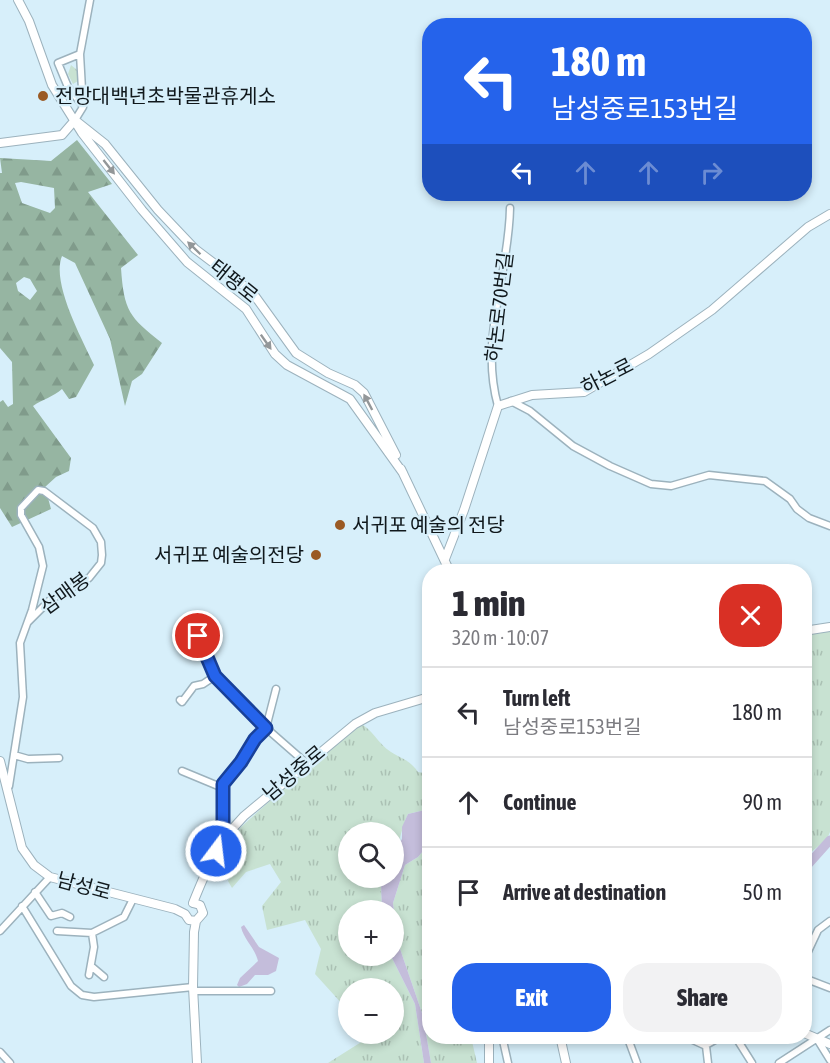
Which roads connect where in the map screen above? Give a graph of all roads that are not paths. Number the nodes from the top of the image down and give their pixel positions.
1 (18, 0) edge
2 (90, 0) edge
3 (80, 54) junction
4 (83, 107) junction
5 (75, 120) junction
6 (0, 143) edge
7 (510, 208) dead end
8 (830, 214) edge
9 (510, 400) junction
10 (498, 406) junction
11 (403, 473) junction
12 (830, 526) edge
13 (445, 559) junction
14 (447, 564) edge
15 (28, 622) junction
16 (830, 627) edge
17 (812, 630) edge
18 (198, 636) dead end
19 (215, 676) junction
20 (276, 689) dead end
21 (422, 699) edge
22 (180, 700) dead end
23 (266, 728) junction
24 (14, 755) junction
25 (59, 758) dead end
26 (0, 760) edge
27 (306, 763) junction
28 (182, 771) dead end
29 (6, 786) junction
30 (223, 788) junction
31 (223, 839) junction
32 (50, 877) junction
33 (35, 892) junction
34 (133, 899) junction
35 (22, 906) junction
36 (192, 912) junction
37 (70, 917) dead end
38 (830, 921) edge
39 (0, 931) edge
40 (57, 931) dead end
41 (92, 933) junction
42 (812, 943) edge
43 (91, 966) junction
44 (89, 975) dead end
45 (104, 977) dead end
46 (812, 981) edge
47 (830, 988) edge
48 (193, 989) junction
49 (271, 991) dead end
50 (830, 1030) edge
51 (812, 1036) edge
52 (816, 1038) junction
53 (812, 1041) edge
54 (489, 1044) edge
55 (503, 1044) edge
56 (562, 1044) edge
57 (630, 1044) edge
58 (702, 1044) edge
59 (709, 1044) edge
60 (740, 1044) edge
61 (807, 1044) edge
62 (830, 1044) edge
63 (706, 1046) junction
64 (0, 1052) edge
65 (830, 1060) edge
66 (10, 1063) edge
67 (197, 1063) edge
68 (489, 1063) edge
69 (508, 1063) edge
70 (566, 1063) edge
71 (637, 1063) edge
72 (708, 1063) edge
73 (752, 1063) edge
74 (779, 1063) edge

1 - 5 street, 태평로
2 - 3 street
3 - 4 street
3 - 4 street
4 - 5 street
5 - 6 street
5 -> 11 street, 태평로
11 -> 5 street, 태평로
7 - 10 street, 하논로70번길
8 - 9 street, 하논로
9 - 10 street, 하논로
9 - 12 street
10 - 13 street
11 - 13 street, 태평로
13 - 14 street, 태평로
15 - 15 street, 삼매봉
15 - 24 street, 삼매봉
16 - 17 street
18 - 19 street
19 - 22 street
19 - 23 street
20 - 23 street
21 - 27 street, 남성중로
23 - 27 street
23 - 30 street
24 - 25 street
24 - 29 street, 삼매봉
26 - 29 street, 남성로
27 - 31 street, 남성중로
28 - 30 street
29 - 32 street, 남성로
30 - 31 street
31 - 36 street, 남성중로
32 - 33 street
32 - 34 street, 남성로
33 - 35 street
33 - 37 street
34 - 36 street, 남성로
34 - 41 street
35 - 39 street
35 - 48 street
36 - 48 street, 남성중로
38 - 42 street
40 - 41 street
41 - 43 street
43 - 44 street
43 - 45 street
46 - 47 street
48 - 49 street
48 - 67 street, 남성중로
50 - 52 street
51 - 52 street
52 - 53 street
52 - 62 street
52 - 65 street
54 - 68 street
55 - 69 street
56 - 70 street
57 - 71 street
58 - 63 street
59 - 63 street
60 - 73 street
61 - 74 street
63 - 72 street
64 - 66 street

